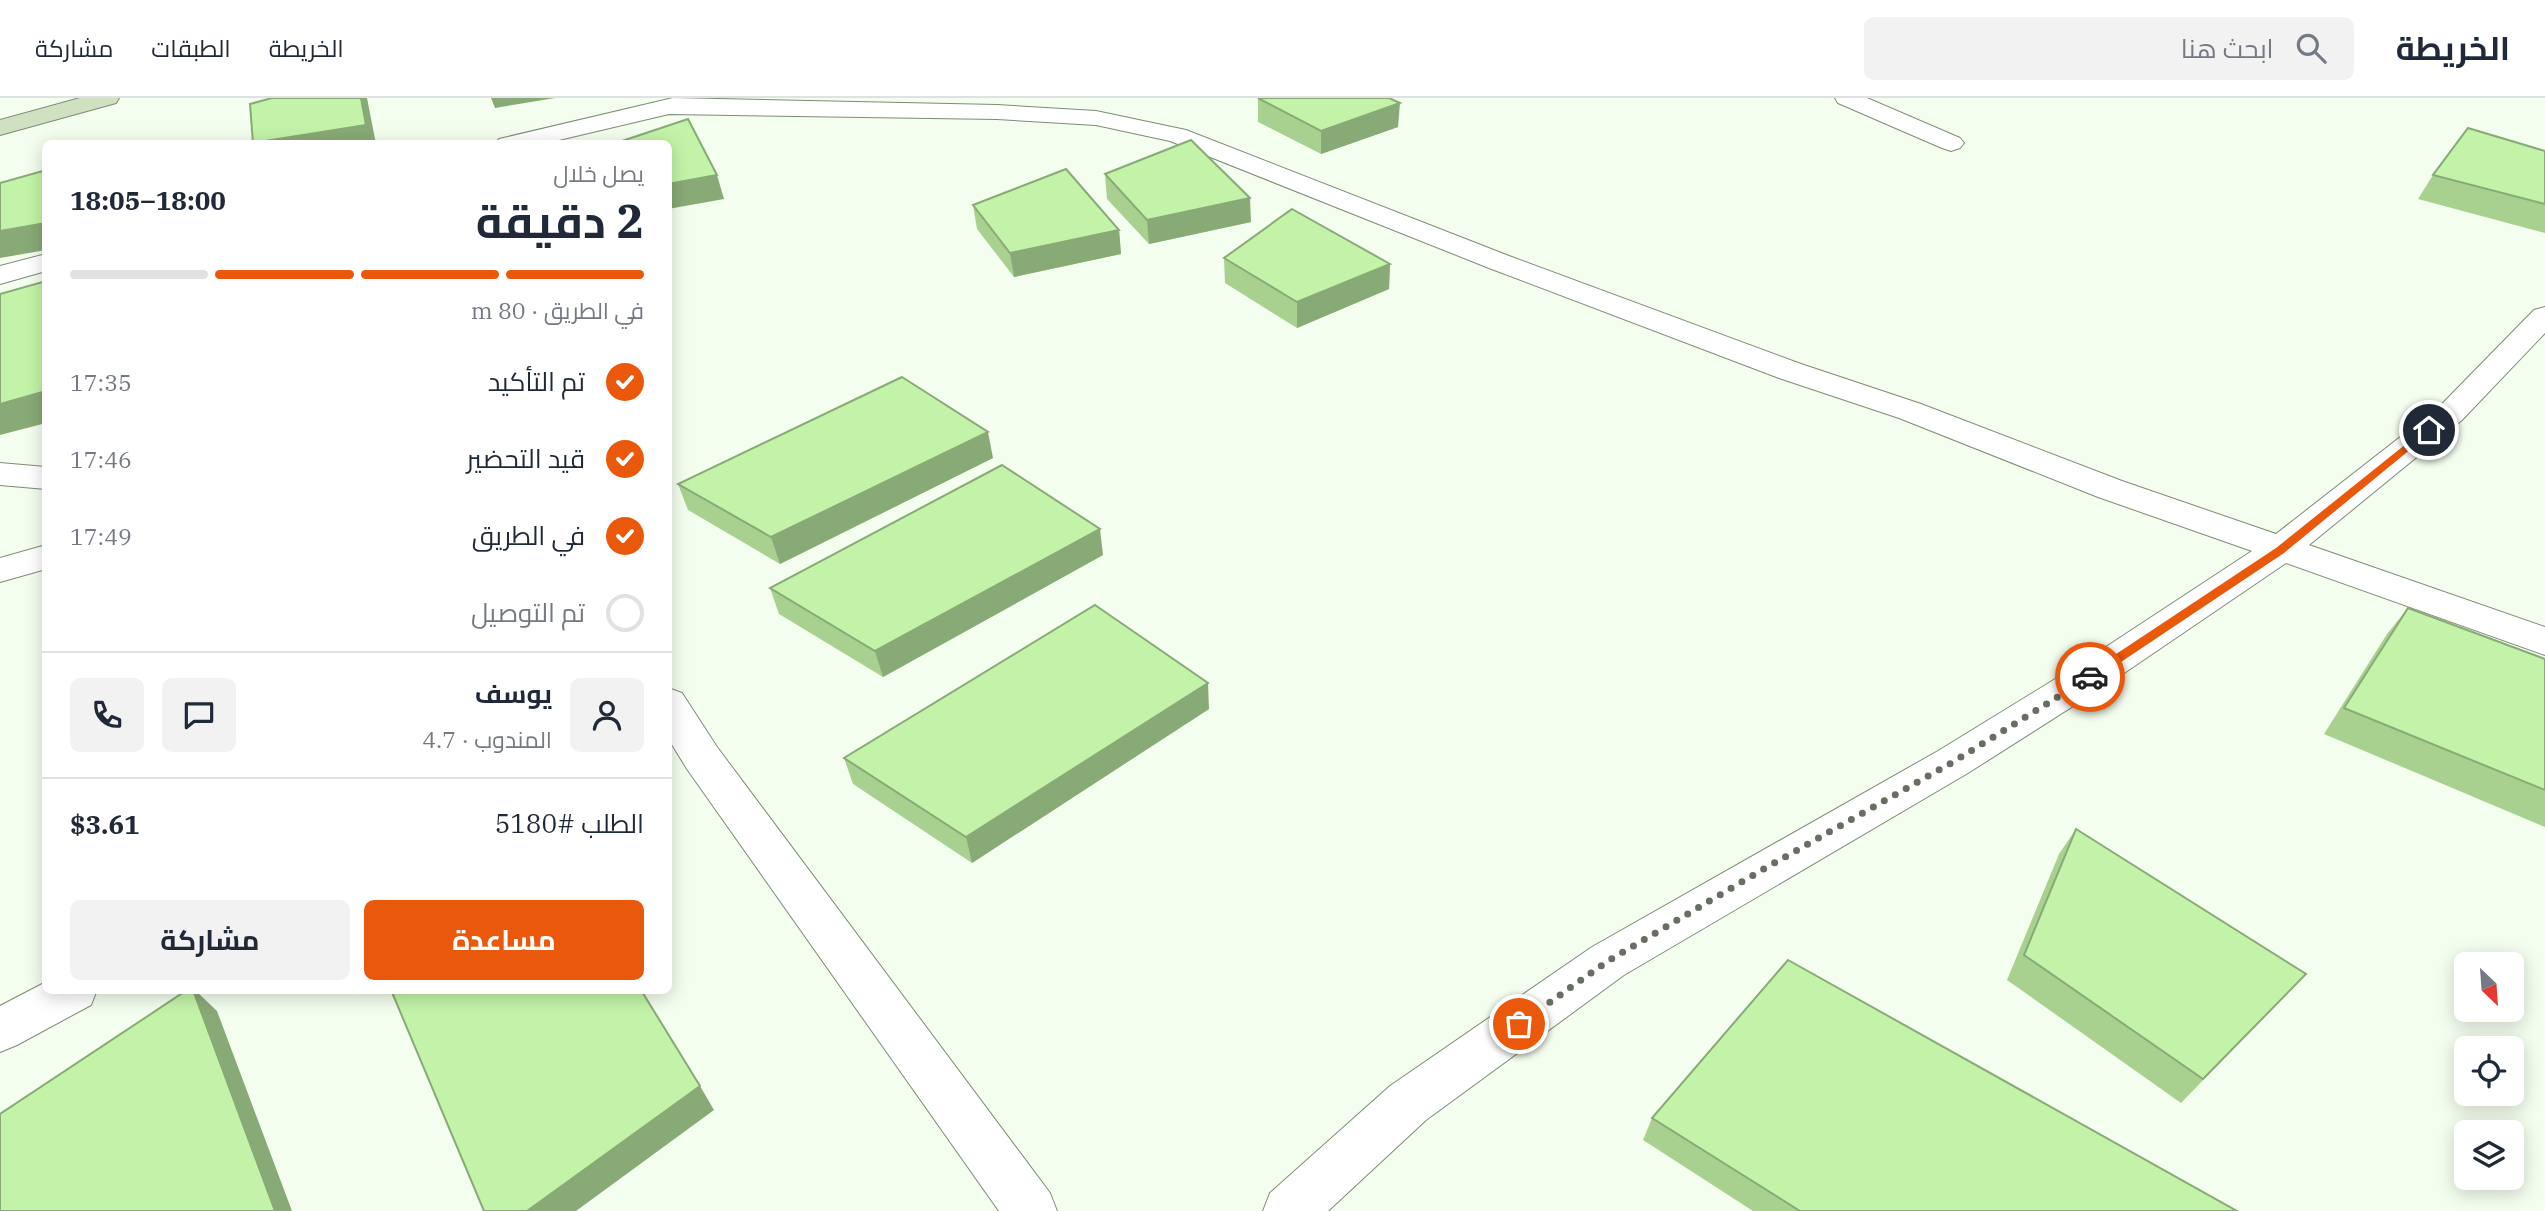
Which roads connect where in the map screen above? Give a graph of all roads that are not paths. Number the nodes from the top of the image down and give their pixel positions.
1 (30, 98) edge
2 (107, 98) edge
3 (701, 98) edge
4 (1847, 98) edge
5 (0, 106) edge
6 (672, 107) junction
7 (0, 128) edge
8 (526, 140) edge
9 (1951, 143) dead end
10 (42, 263) edge
11 (0, 275) edge
12 (2545, 316) edge
13 (0, 474) edge
14 (42, 478) edge
15 (2280, 550) junction
16 (42, 558) edge
17 (0, 570) edge
18 (2545, 641) edge
19 (672, 709) edge
20 (67, 994) edge
21 (0, 1030) edge
22 (1031, 1211) edge
23 (1289, 1211) edge

1 - 5 street
2 - 7 street
3 - 6 street
4 - 9 street
6 - 8 street
6 - 15 street
10 - 11 street
12 - 15 street
13 - 14 street
15 - 18 street
15 - 23 street
16 - 17 street
19 - 22 street
20 - 21 street

